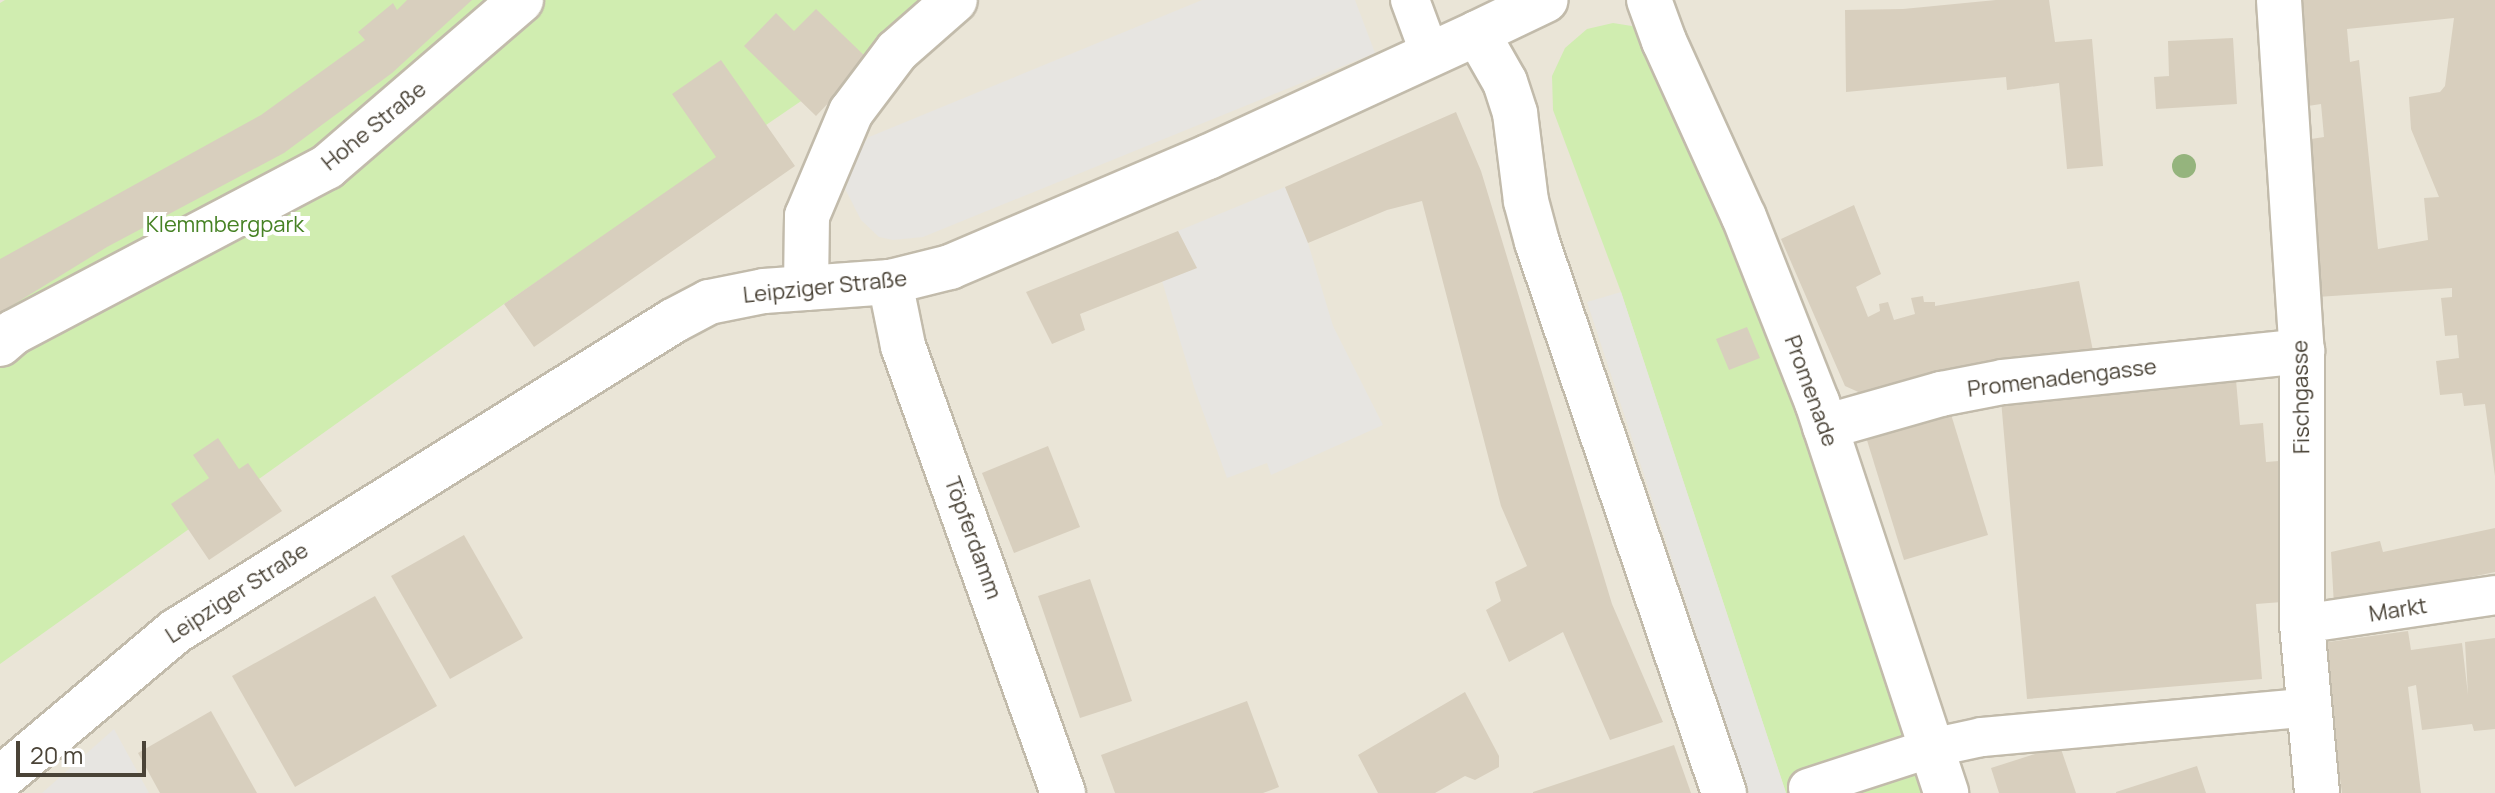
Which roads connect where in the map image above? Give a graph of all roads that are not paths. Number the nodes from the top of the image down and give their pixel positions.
1 (521, 0) edge
2 (955, 0) edge
3 (1410, 0) edge
4 (1546, 0) edge
5 (1649, 0) edge
6 (2279, 0) edge
7 (1477, 33) junction
8 (1430, 54) junction
9 (890, 282) junction
10 (806, 288) junction
11 (0, 344) edge
12 (2302, 351) junction
13 (1825, 427) junction
14 (2495, 595) edge
15 (2302, 624) junction
16 (2309, 707) junction
17 (1931, 748) junction
18 (0, 779) edge
19 (1808, 788) dead end
20 (1063, 793) edge
21 (1724, 793) edge
22 (1946, 793) edge
23 (2317, 793) edge

1 - 11 street, Hohe Straße
2 - 10 street
3 - 8 street
4 - 7 street, Leipziger Straße
5 - 13 street, Promenade
6 - 12 street, Fischgasse
7 - 8 street, Leipziger Straße
7 - 21 street
8 - 9 street, Leipziger Straße
9 - 10 street, Leipziger Straße
9 - 20 street, Töpferdamm
10 - 18 street, Leipziger Straße
12 - 13 street, Promenadengasse
12 - 15 street, Fischgasse
13 - 17 street, Promenade
14 - 15 street, Markt
15 - 16 street, Fischgasse
16 - 17 street
16 - 23 street, Fischgasse
17 - 19 street
17 - 22 street, Promenade

